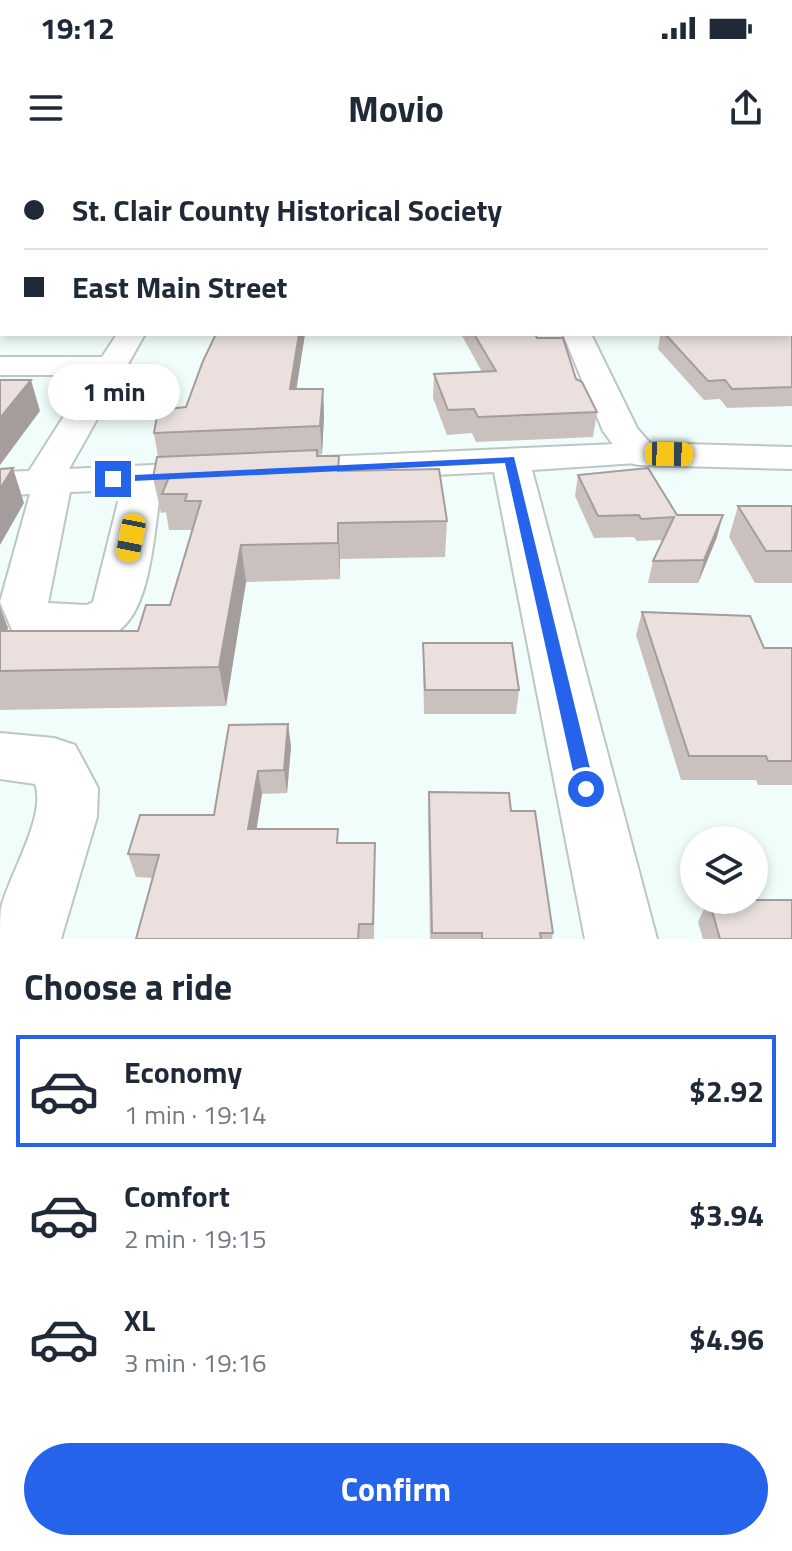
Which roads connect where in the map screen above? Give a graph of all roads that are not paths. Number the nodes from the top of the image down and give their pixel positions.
1 (130, 336) edge
2 (578, 336) edge
3 (0, 366) edge
4 (112, 366) junction
5 (639, 454) junction
6 (792, 458) edge
7 (510, 459) junction
8 (143, 478) junction
9 (47, 482) junction
10 (0, 484) edge
11 (0, 756) edge
12 (25, 939) edge
13 (621, 939) edge

1 - 4 street
2 - 5 street
3 - 4 street
4 - 9 street
5 - 6 street
5 - 7 street
7 - 8 street
7 - 13 street
8 - 9 street
8 - 9 street
9 - 10 street
11 - 12 street

